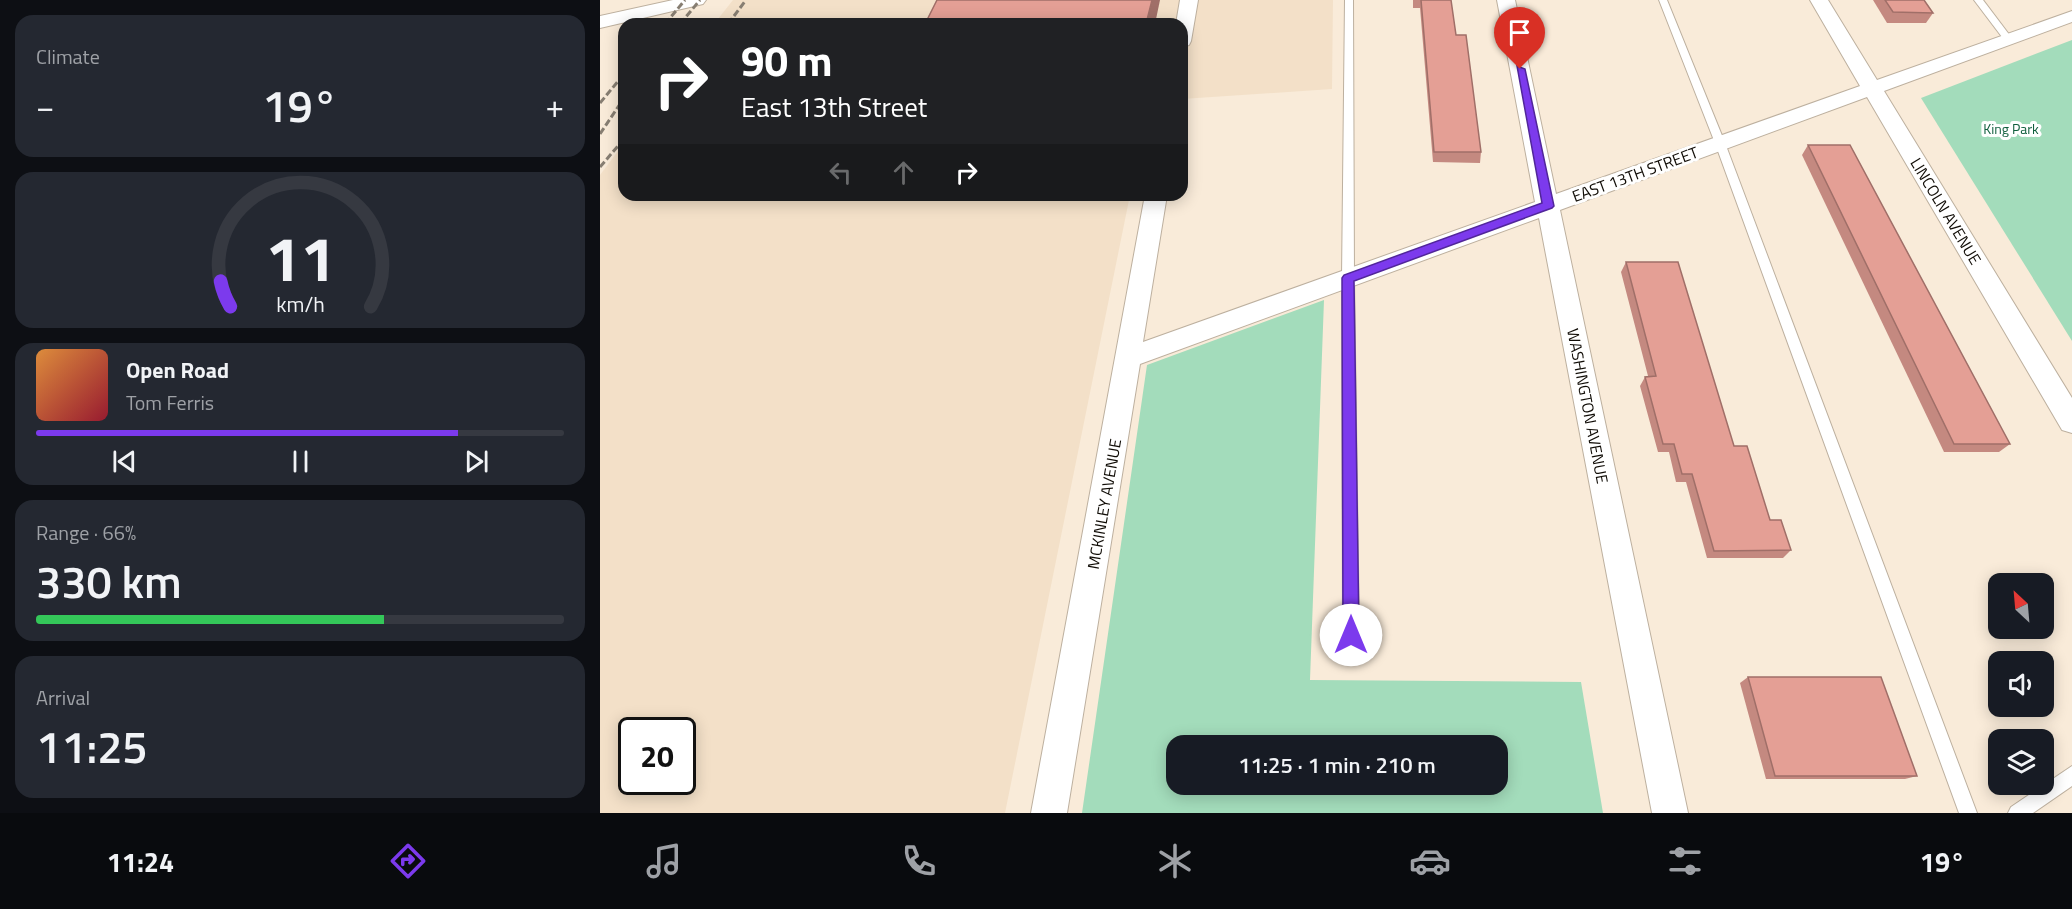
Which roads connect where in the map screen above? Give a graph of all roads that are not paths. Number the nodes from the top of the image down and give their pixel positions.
1 (697, 0) edge
2 (1189, 0) edge
3 (1348, 0) edge
4 (1506, 0) edge
5 (1663, 0) edge
6 (1819, 0) edge
7 (1977, 0) edge
8 (2072, 16) edge
9 (1186, 18) edge
10 (600, 22) edge
11 (2008, 39) junction
12 (1872, 88) junction
13 (1720, 143) junction
14 (1155, 201) edge
15 (1548, 206) junction
16 (1348, 278) junction
17 (1130, 357) junction
18 (2072, 422) edge
19 (1351, 635) dead end
20 (2072, 775) edge
21 (1049, 813) edge
22 (1670, 813) edge
23 (1968, 813) edge
24 (2017, 813) edge

1 - 10 street
2 - 9 street
3 - 16 lane
4 - 15 street, WASHINGTON AVENUE
5 - 13 lane
6 - 12 street, LINCOLN AVENUE
7 - 11 lane
8 - 11 street, EAST 13TH STREET
11 - 12 street, EAST 13TH STREET
12 - 13 street, EAST 13TH STREET
12 - 18 street, LINCOLN AVENUE
13 - 15 street, EAST 13TH STREET
13 - 23 lane
14 - 17 street, MCKINLEY AVENUE
15 - 16 street, EAST 13TH STREET
15 - 22 street, WASHINGTON AVENUE
16 - 17 street, EAST 13TH STREET
16 - 19 lane
17 - 21 street, MCKINLEY AVENUE
20 - 24 lane

